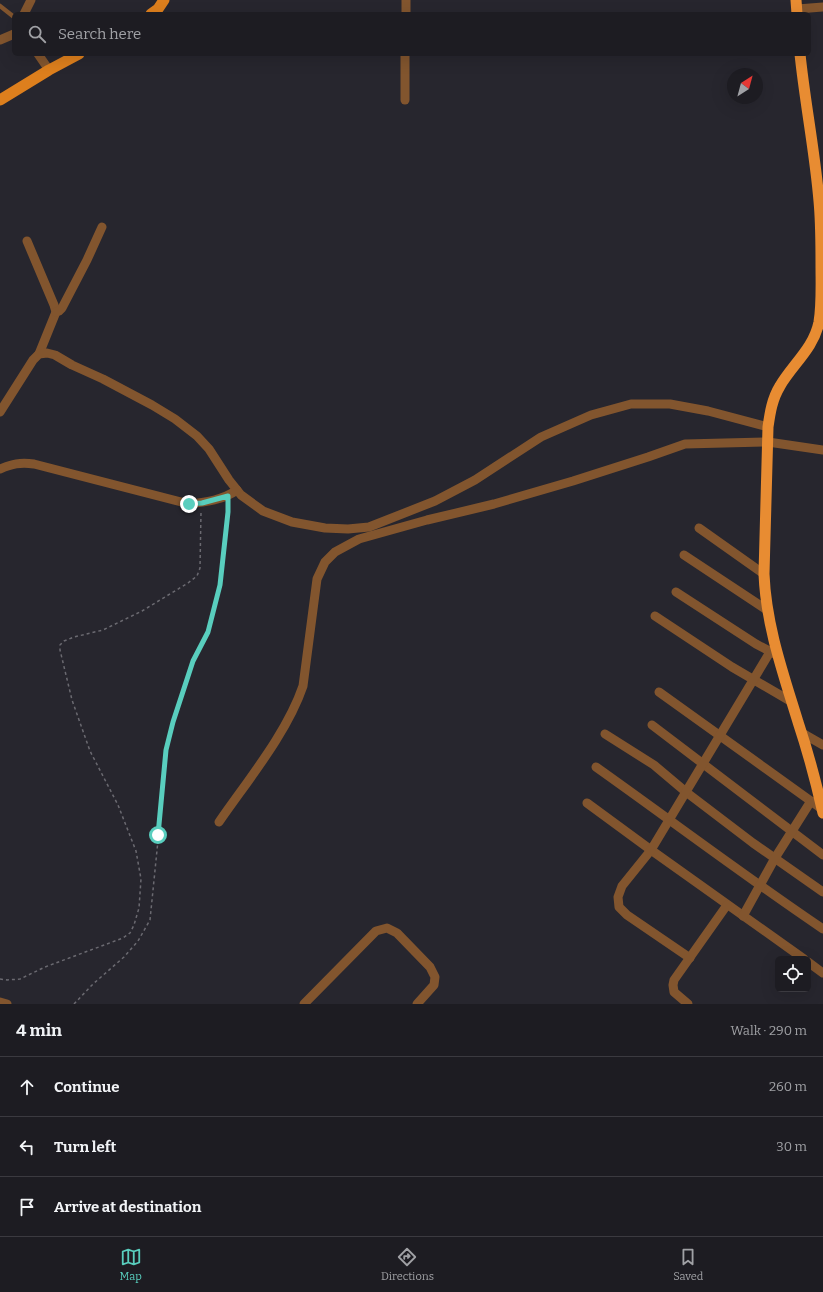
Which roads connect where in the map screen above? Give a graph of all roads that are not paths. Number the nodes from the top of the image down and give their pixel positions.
1 (31, 0) edge
2 (164, 0) edge
3 (406, 0) edge
4 (0, 6) edge
5 (823, 7) edge
6 (797, 8) edge
7 (25, 12) edge
8 (154, 12) edge
9 (406, 12) edge
10 (12, 15) edge
11 (12, 35) edge
12 (0, 40) edge
13 (39, 56) edge
14 (74, 56) edge
15 (405, 56) edge
16 (800, 56) edge
17 (49, 70) junction
18 (0, 100) edge
19 (405, 100) dead end
20 (102, 227) dead end
21 (27, 241) dead end
22 (56, 312) junction
23 (39, 354) junction
24 (0, 412) edge
25 (768, 427) junction
26 (768, 442) junction
27 (823, 450) edge
28 (0, 469) edge
29 (237, 490) junction
30 (699, 528) dead end
31 (684, 555) dead end
32 (764, 574) junction
33 (676, 592) dead end
34 (768, 610) junction
35 (655, 616) dead end
36 (774, 654) junction
37 (752, 680) junction
38 (659, 692) dead end
39 (792, 702) junction
40 (652, 725) dead end
41 (802, 733) junction
42 (605, 734) dead end
43 (719, 735) junction
44 (823, 745) edge
45 (703, 763) junction
46 (596, 767) dead end
47 (686, 792) junction
48 (811, 801) junction
49 (587, 803) dead end
50 (822, 811) edge
51 (669, 819) junction
52 (219, 822) dead end
53 (792, 832) junction
54 (651, 850) junction
55 (823, 855) edge
56 (775, 858) junction
57 (760, 886) junction
58 (823, 892) edge
59 (727, 905) junction
60 (743, 916) junction
61 (823, 929) edge
62 (800, 956) edge
63 (690, 958) junction
64 (811, 964) edge
65 (823, 973) edge
66 (0, 1002) edge
67 (7, 1004) edge
68 (304, 1004) edge
69 (417, 1004) edge
70 (688, 1004) edge

1 - 7 street
2 - 8 main road
3 - 9 street
4 - 10 lane
5 - 6 street
11 - 12 street
13 - 17 street
14 - 17 main road
15 - 19 street
16 - 25 highway
17 - 18 main road
20 - 22 street
21 - 22 street
22 - 23 street
23 - 24 street
23 - 29 street
25 - 26 highway
25 - 29 street
26 - 27 street
26 - 32 highway
26 - 52 street
28 - 29 street
30 - 32 street
31 - 34 street
32 - 34 highway
33 - 36 street
34 - 36 highway
35 - 37 street
36 - 37 street
36 - 39 highway
37 - 39 street
37 - 43 street
38 - 43 street
39 - 41 highway
40 - 45 street
41 - 44 street
41 - 50 highway
42 - 47 street
43 - 45 street
43 - 48 street
45 - 47 street
45 - 53 street
46 - 51 street
47 - 51 street
47 - 56 street
48 - 50 street
48 - 53 street
49 - 54 street
51 - 54 street
51 - 57 street
53 - 55 street
53 - 56 street
54 - 59 street
54 - 63 street
56 - 57 street
56 - 58 street
57 - 60 street
57 - 61 street
59 - 60 street
59 - 63 street
60 - 62 street
63 - 70 street
64 - 65 street
66 - 67 street
68 - 69 street

